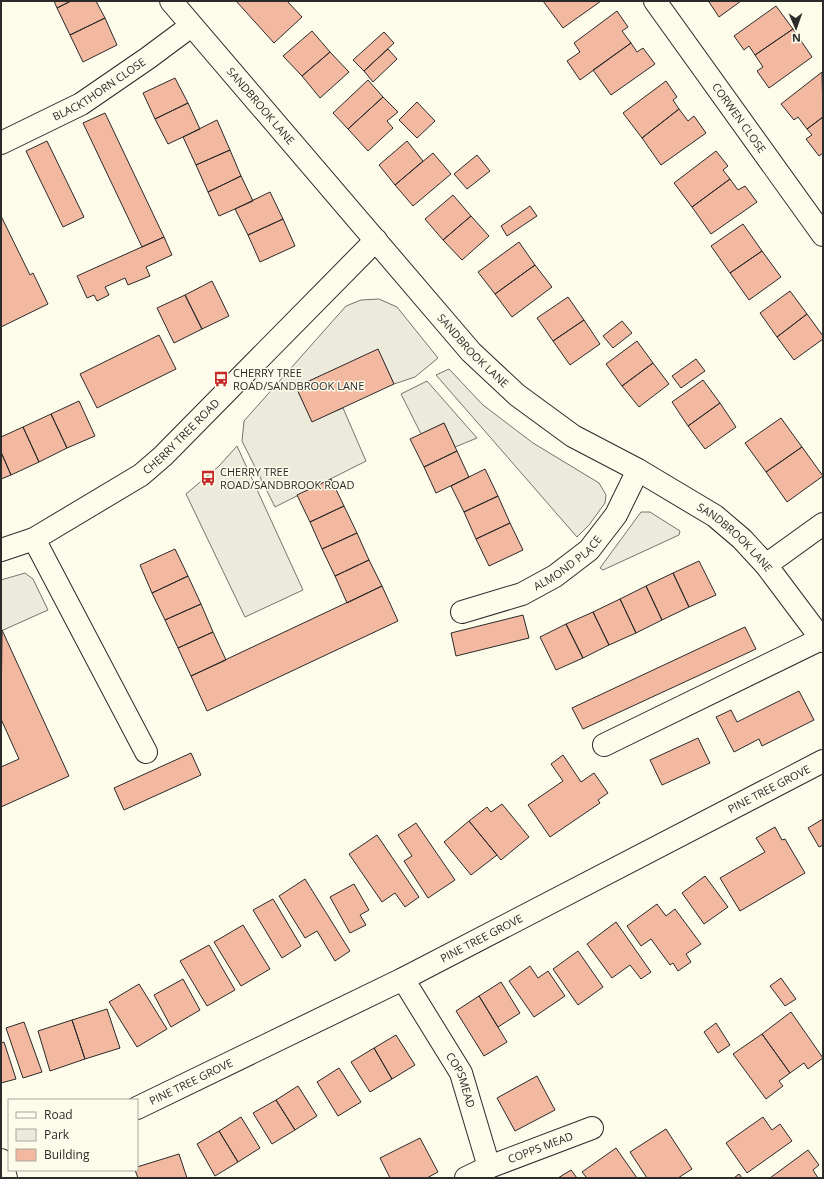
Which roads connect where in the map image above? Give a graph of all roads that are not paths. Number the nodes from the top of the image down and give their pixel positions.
1 (171, 1) edge
2 (655, 1) edge
3 (191, 26) junction
4 (1, 143) edge
5 (823, 235) edge
6 (376, 240) junction
7 (638, 470) junction
8 (823, 524) edge
9 (34, 539) junction
10 (1, 550) edge
11 (766, 565) junction
12 (462, 612) dead end
13 (822, 640) edge
14 (604, 745) dead end
15 (146, 752) dead end
16 (823, 761) edge
17 (403, 979) junction
18 (138, 1108) edge
19 (592, 1128) dead end
20 (1, 1159) edge
21 (489, 1167) junction
22 (6, 1178) edge
23 (466, 1178) edge

1 - 3 street, SANDBROOK LANE
2 - 5 street, CORWEN CLOSE
3 - 4 street, BLACKTHORN CLOSE
3 - 6 street, SANDBROOK LANE
6 - 7 street, SANDBROOK LANE
6 - 9 street, CHERRY TREE ROAD
7 - 11 street, SANDBROOK LANE
7 - 12 street, ALMOND PLACE
8 - 11 street
9 - 10 street, CHERRY TREE ROAD
9 - 15 street
11 - 13 street, SANDBROOK LANE
13 - 14 street
16 - 17 street, PINE TREE GROVE
17 - 18 street, PINE TREE GROVE
17 - 21 street, COPSMEAD
19 - 21 street, COPPS MEAD
20 - 22 street
21 - 23 street

